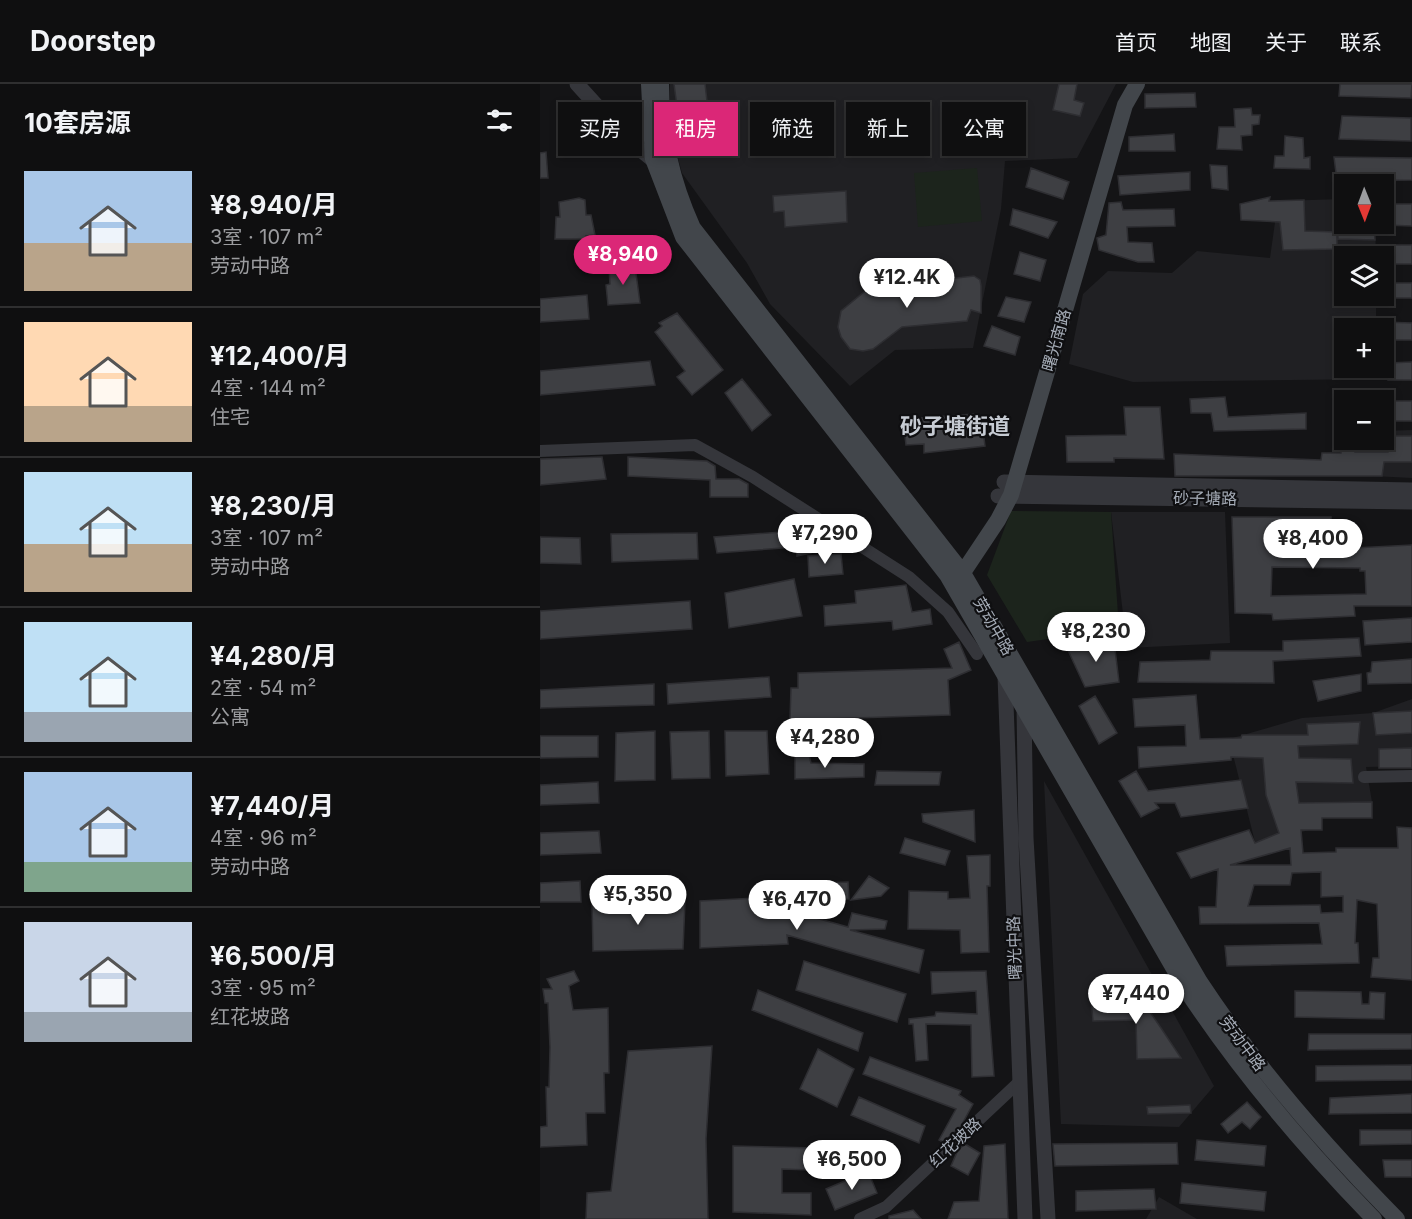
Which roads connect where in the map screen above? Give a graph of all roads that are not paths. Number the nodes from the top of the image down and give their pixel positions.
1 (577, 84) edge
2 (650, 84) edge
3 (661, 84) edge
4 (1126, 84) edge
5 (1137, 84) edge
6 (653, 159) junction
7 (674, 180) junction
8 (540, 451) edge
9 (1006, 489) junction
10 (1412, 490) edge
11 (1412, 502) edge
12 (955, 574) junction
13 (977, 654) dead end
14 (1005, 676) junction
15 (1025, 679) junction
16 (1024, 709) junction
17 (1412, 776) edge
18 (1364, 777) dead end
19 (1019, 1082) junction
20 (860, 1219) edge
21 (1025, 1219) edge
22 (1047, 1219) edge
23 (1374, 1219) edge
24 (1397, 1219) edge

1 - 6 street
2 - 6 main road, 劳动中路
3 - 7 main road, 劳动中路
4 - 9 main road, 曙光南路
5 - 9 main road, 曙光南路
6 - 7 street
6 - 12 main road, 劳动中路
7 - 12 main road, 劳动中路
8 - 13 street
9 - 10 street, 砂子塘路
9 - 11 street, 砂子塘路
9 - 12 main road, 曙光南路
12 - 14 main road, 劳动中路
12 - 15 main road, 劳动中路
14 - 16 main road, 劳动中路
14 - 19 street, 曙光中路
15 - 16 street, 曙光中路
15 - 24 main road, 劳动中路
16 - 22 street, 曙光中路
16 - 23 main road, 劳动中路
17 - 18 street
19 - 20 street, 红花坡路
19 - 21 street, 曙光中路

